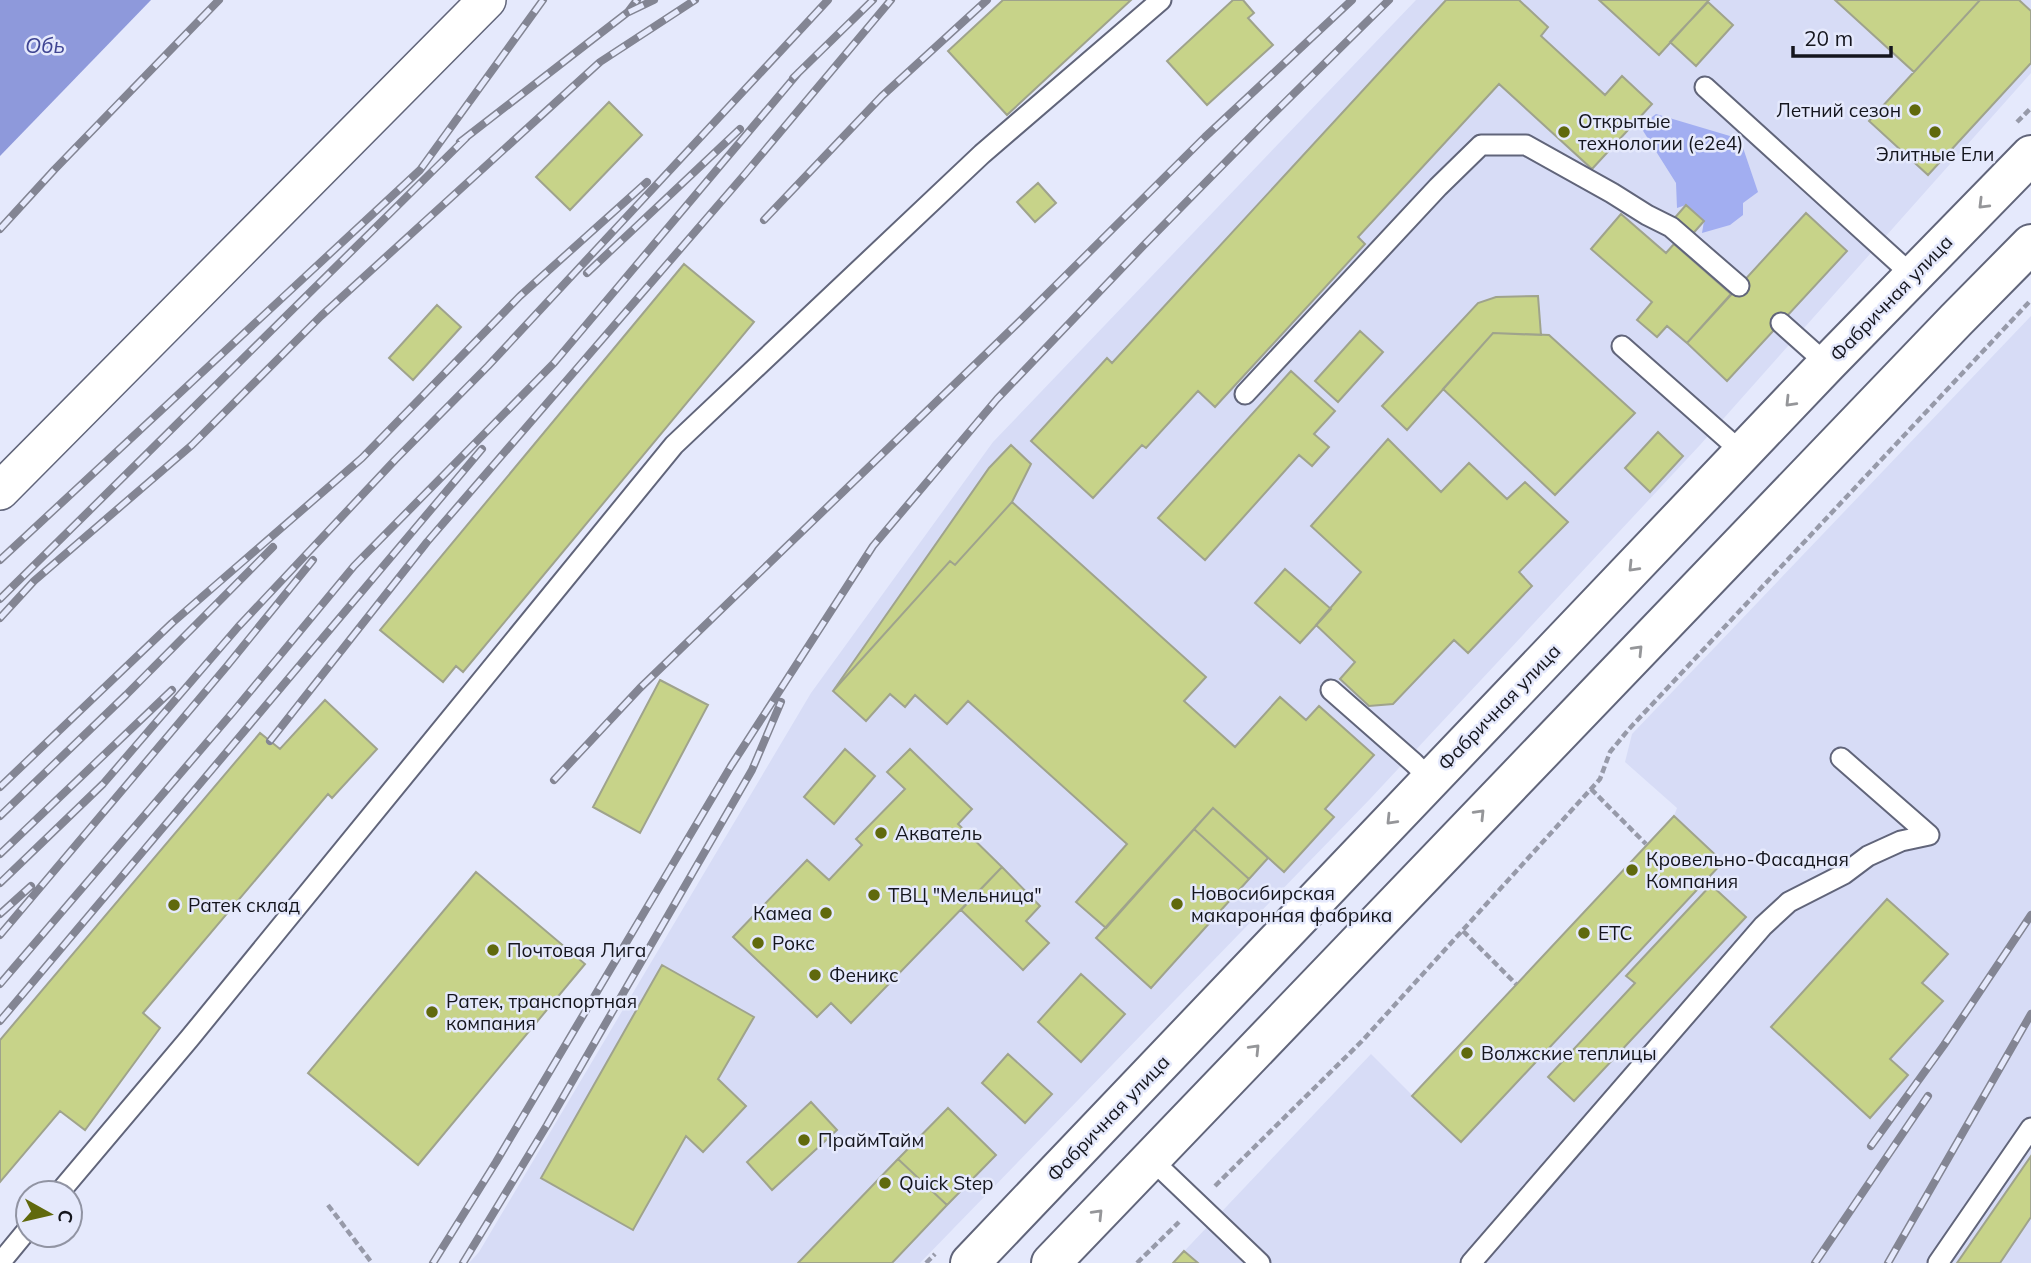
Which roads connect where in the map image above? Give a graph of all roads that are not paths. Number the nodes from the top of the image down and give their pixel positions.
1 (487, 0) edge
2 (1161, 0) edge
3 (1705, 87) dead end
4 (2031, 155) edge
5 (2031, 244) edge
6 (1912, 275) junction
7 (1739, 286) dead end
8 (1781, 323) dead end
9 (1622, 346) dead end
10 (1827, 364) junction
11 (1245, 394) dead end
12 (1743, 453) junction
13 (0, 491) edge
14 (1331, 690) dead end
15 (1841, 758) dead end
16 (1430, 779) junction
17 (2031, 1128) edge
18 (1151, 1159) junction
19 (71, 1179) edge
20 (14, 1246) edge
21 (0, 1263) edge
22 (970, 1263) edge
23 (1051, 1263) edge
24 (1260, 1263) edge
25 (1471, 1263) edge
26 (1938, 1263) edge

1 - 13 street
2 - 19 lane
3 - 6 lane
4 -> 6 main road, Фабричная улица
18 -> 5 main road
6 - 10 main road, Фабричная улица
7 - 11 lane
8 - 10 lane
9 - 12 lane
10 -> 12 main road, Фабричная улица
12 -> 16 main road, Фабричная улица
14 - 16 lane
15 - 25 lane
16 -> 22 main road, Фабричная улица
17 - 26 lane
23 -> 18 main road
18 - 24 lane
20 - 21 lane

